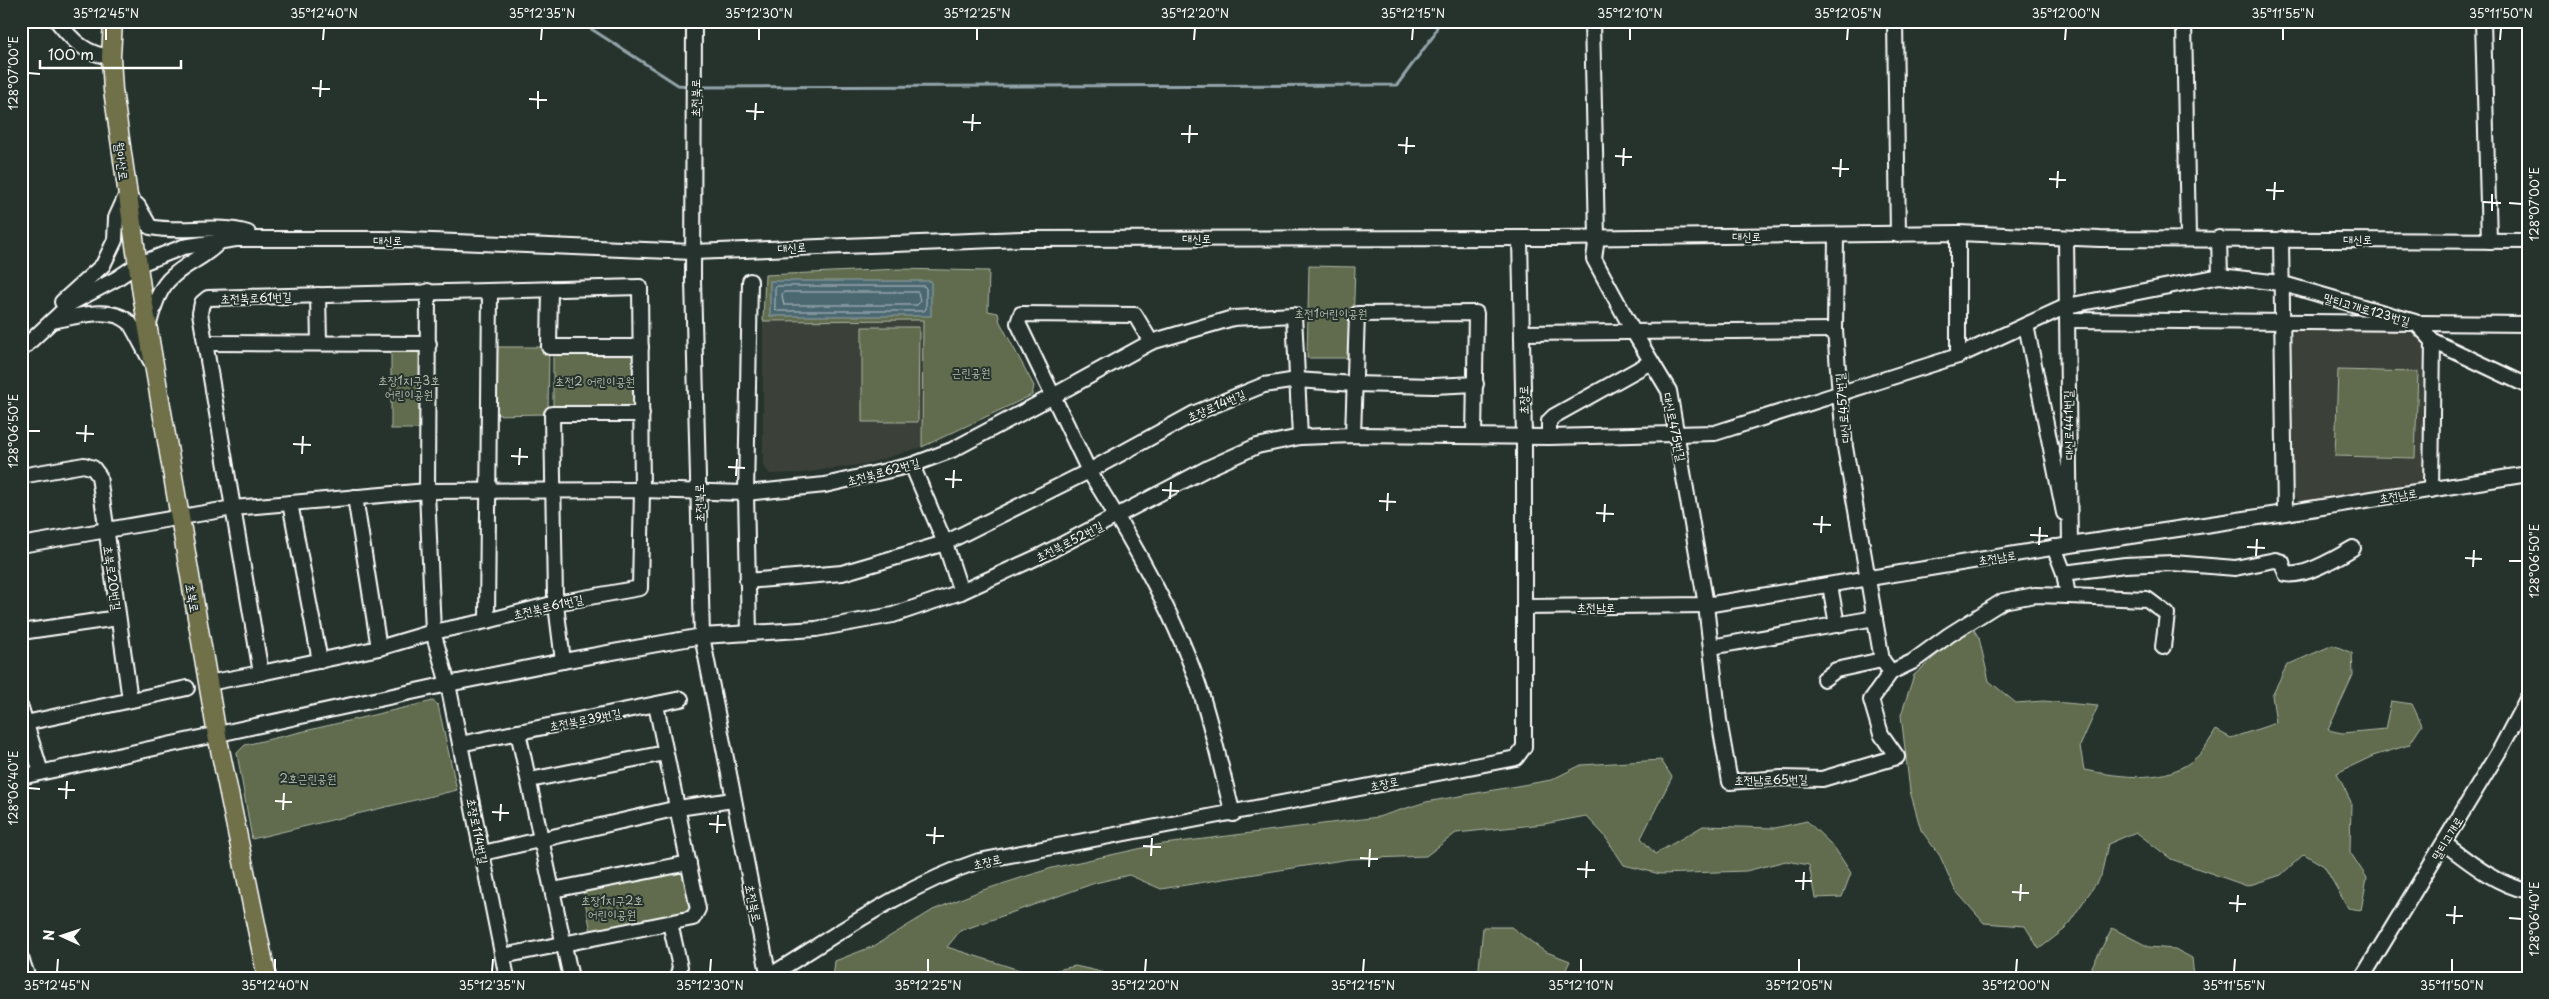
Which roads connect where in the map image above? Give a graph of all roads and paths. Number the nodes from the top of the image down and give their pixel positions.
1 (58, 21) edge
2 (113, 21) edge
3 (694, 21) edge
4 (1592, 21) edge
5 (1896, 21) edge
6 (2184, 21) edge
7 (2483, 21) edge
8 (111, 57) junction
9 (126, 196) junction
10 (1958, 233) junction
11 (1898, 234) junction
12 (1836, 235) junction
13 (1597, 236) junction
14 (2066, 238) junction
15 (2188, 238) junction
16 (2219, 238) junction
17 (266, 239) junction
18 (1520, 239) junction
19 (2281, 239) junction
20 (220, 241) junction
21 (2489, 241) junction
22 (2528, 241) edge
23 (693, 252) junction
24 (137, 265) junction
25 (2220, 276) junction
26 (750, 281) dead end
27 (2280, 283) junction
28 (550, 289) junction
29 (428, 291) junction
30 (490, 292) junction
31 (318, 295) junction
32 (2067, 306) junction
33 (2068, 320) junction
34 (2283, 320) junction
35 (52, 321) junction
36 (2415, 322) junction
37 (2026, 324) junction
38 (2528, 324) edge
39 (148, 328) junction
40 (1835, 330) junction
41 (1632, 331) junction
42 (1522, 334) junction
43 (2433, 341) junction
44 (1151, 342) junction
45 (205, 343) junction
46 (319, 343) junction
47 (429, 344) junction
48 (641, 347) junction
49 (21, 350) edge
50 (1958, 356) junction
51 (1651, 362) junction
52 (154, 365) junction
53 (1296, 380) junction
54 (1354, 384) junction
55 (1476, 384) junction
56 (2528, 386) edge
57 (1840, 395) junction
58 (1053, 396) junction
59 (642, 414) junction
60 (1678, 434) junction
61 (1353, 435) junction
62 (1474, 436) junction
63 (1300, 437) junction
64 (1549, 437) junction
65 (1524, 438) junction
66 (912, 465) junction
67 (1089, 471) junction
68 (2528, 474) edge
69 (21, 476) edge
70 (642, 490) junction
71 (2430, 490) junction
72 (427, 491) junction
73 (698, 491) junction
74 (488, 492) junction
75 (552, 492) junction
76 (746, 493) junction
77 (355, 497) junction
78 (290, 503) junction
79 (233, 508) junction
80 (2285, 513) junction
81 (1116, 516) junction
82 (180, 518) junction
83 (2069, 522) junction
84 (106, 530) junction
85 (945, 543) junction
86 (21, 545) edge
87 (2070, 545) junction
88 (2054, 547) junction
89 (2354, 548) dead end
90 (2064, 573) junction
91 (1867, 578) junction
92 (747, 581) junction
93 (1830, 585) junction
94 (962, 592) junction
95 (2068, 596) junction
96 (556, 603) junction
97 (1706, 605) junction
98 (1524, 607) junction
99 (118, 618) junction
100 (1874, 618) junction
101 (487, 621) junction
102 (1837, 625) junction
103 (21, 632) edge
104 (433, 632) junction
105 (749, 633) junction
106 (702, 636) junction
107 (2163, 646) dead end
108 (1711, 647) junction
109 (379, 648) junction
110 (320, 660) junction
111 (1882, 660) junction
112 (563, 662) junction
113 (1891, 672) junction
114 (261, 673) junction
115 (1824, 679) dead end
116 (208, 684) junction
117 (448, 684) junction
118 (187, 688) dead end
119 (2528, 696) edge
120 (681, 699) dead end
121 (130, 700) junction
122 (656, 705) junction
123 (21, 708) edge
124 (24, 723) edge
125 (518, 732) junction
126 (217, 735) junction
127 (460, 744) junction
128 (665, 753) junction
129 (41, 772) junction
130 (21, 777) edge
131 (530, 780) junction
132 (732, 800) junction
133 (678, 808) junction
134 (1233, 814) junction
135 (543, 840) junction
136 (2444, 843) junction
137 (482, 853) junction
138 (689, 863) junction
139 (553, 890) junction
140 (2528, 891) edge
141 (670, 924) junction
142 (565, 944) junction
143 (502, 956) junction
144 (21, 958) edge
145 (768, 977) edge
146 (28, 978) edge
147 (267, 978) edge
148 (507, 978) edge
149 (571, 978) edge
150 (676, 978) edge
151 (2362, 978) edge

1 - 8 street
2 - 8 main road, 월아산로
3 - 23 street, 초전북로
4 - 13 street
5 - 11 street
6 - 15 street
7 - 21 street
8 - 9 main road, 월아산로
9 - 17 street
9 - 24 main road, 월아산로
9 - 35 street
10 - 11 street, 대신로
10 - 14 street, 대신로
10 - 50 street
11 - 12 street, 대신로
12 - 13 street, 대신로
12 - 40 street, 대신로457번길
13 - 18 street, 대신로
13 - 41 street, 대신로475번길
14 - 15 street, 대신로
14 - 32 street, 대신로441번길
15 - 16 street, 대신로
16 - 19 street, 대신로
16 - 25 street
17 - 20 street, 대신로
17 - 23 street, 대신로
18 - 23 street, 대신로
18 - 42 street, 초장로
19 - 21 street, 대신로
19 - 27 street
20 - 24 street, 대신로
20 - 39 street
21 - 22 street, 대신로
23 - 73 street, 초전북로
24 - 35 street, 대신로
24 - 39 main road, 초북로
25 - 27 street, 말티고개로123번길
25 - 32 street
26 - 76 street
27 - 34 street
27 - 36 street, 말티고개로123번길
28 - 30 street, 초전북로61번길
28 - 48 street
28 - 48 street, 초전북로61번길
29 - 30 street, 초전북로61번길
29 - 31 street, 초전북로61번길
29 - 47 street
30 - 74 street
31 - 45 street, 초전북로61번길
31 - 46 street
32 - 33 street, 대신로441번길
32 - 37 street
33 - 34 street
33 - 83 street, 대신로441번길
34 - 36 street
34 - 80 street
35 - 49 street, 대신로
35 - 52 street
36 - 38 street
36 - 43 street, 말티고개로123번길
37 - 50 street
37 - 83 street
39 - 52 main road, 초북로
40 - 41 street
40 - 57 street, 대신로457번길
41 - 42 street
41 - 51 street, 대신로475번길
42 - 65 street, 초장로
43 - 56 street, 말티고개로123번길
43 - 71 street
44 - 53 street, 초전북로62번길
44 - 58 street, 초전북로62번길
44 - 58 street
45 - 46 street
45 - 79 street, 초전북로61번길
46 - 47 street
47 - 72 street
48 - 59 street, 초전북로61번길
50 - 57 street
51 - 60 street, 대신로475번길
51 - 64 street
52 - 82 main road, 초북로
53 - 54 street, 초장로14번길
53 - 63 street
53 - 67 street, 초장로14번길
54 - 55 street
54 - 55 street
54 - 61 street
55 - 62 street
57 - 60 street
57 - 91 street, 대신로457번길
58 - 66 street, 초전북로62번길
58 - 67 street, 초전북로52번길
59 - 70 street, 초전북로61번길
59 - 75 street
60 - 64 street
60 - 97 street, 대신로475번길
61 - 62 street
61 - 63 street
62 - 65 street
63 - 81 street
64 - 65 street
65 - 98 street, 초장로
66 - 76 street, 초전북로62번길
66 - 85 street
67 - 81 street, 초전북로52번길
67 - 85 street
68 - 71 street, 초전남로
69 - 84 street, 초북로20번길
70 - 73 street
70 - 75 street
70 - 96 street, 초전북로61번길
71 - 80 street, 초전남로
72 - 74 street
72 - 77 street
72 - 104 street
73 - 76 street, 초전북로62번길
73 - 106 street, 초전북로
74 - 75 street
74 - 101 street
75 - 96 street
76 - 92 street
77 - 78 street
77 - 109 street
78 - 79 street
78 - 110 street
79 - 82 street
79 - 114 street, 초전북로61번길
80 - 87 street, 초전남로
81 - 94 street, 초전북로52번길
81 - 134 street
82 - 84 street, 초북로20번길
82 - 116 main road, 초북로
83 - 87 street, 대신로441번길
84 - 86 street, 초북로20번길
84 - 99 street, 초북로20번길
85 - 92 street
85 - 94 street
87 - 88 street, 초전남로
88 - 90 street
88 - 91 street, 초전남로
89 - 90 street
90 - 95 street
91 - 93 street, 초전남로
91 - 100 street, 대신로457번길
92 - 105 street
93 - 97 street, 초전남로
93 - 102 street
94 - 105 street, 초전북로52번길
95 - 107 street
95 - 113 street
96 - 101 street, 초전북로61번길
96 - 112 street
97 - 98 street, 초전남로
97 - 108 street, 초전남로65번길
98 - 134 street, 초장로
99 - 103 street, 초북로20번길
99 - 121 street
100 - 102 street
100 - 111 street, 대신로457번길
101 - 104 street, 초전북로61번길
102 - 108 street
104 - 109 street, 초전북로61번길
104 - 117 street
105 - 106 street, 초전북로52번길
106 - 112 street, 초전북로52번길
106 - 132 street, 초전북로
108 - 113 street, 초전남로65번길
109 - 110 street
110 - 114 street
111 - 113 street
111 - 115 street
112 - 117 street, 초전북로52번길
114 - 116 street
116 - 126 main road, 초북로
117 - 126 street, 초전북로52번길
117 - 127 street, 초장로114번길
118 - 121 street
119 - 136 street, 말티고개로
120 - 122 street, 초전북로39번길
121 - 124 street
122 - 125 street, 초전북로39번길
122 - 128 street
123 - 124 street
124 - 129 street
125 - 127 street, 초전북로39번길
125 - 131 street
126 - 129 street
126 - 147 main road, 초북로
127 - 137 street, 초장로114번길
128 - 131 street
128 - 133 street
129 - 130 street
131 - 135 street
132 - 133 street
132 - 145 street, 초전북로
133 - 135 street
133 - 138 street
134 - 145 street, 초장로
135 - 137 street
135 - 139 street
136 - 140 street
136 - 151 street, 말티고개로
137 - 143 street, 초장로114번길
138 - 139 street
138 - 141 street
139 - 142 street
141 - 142 street
141 - 150 street
142 - 143 street
142 - 149 street
143 - 148 street, 초장로114번길
144 - 146 street

